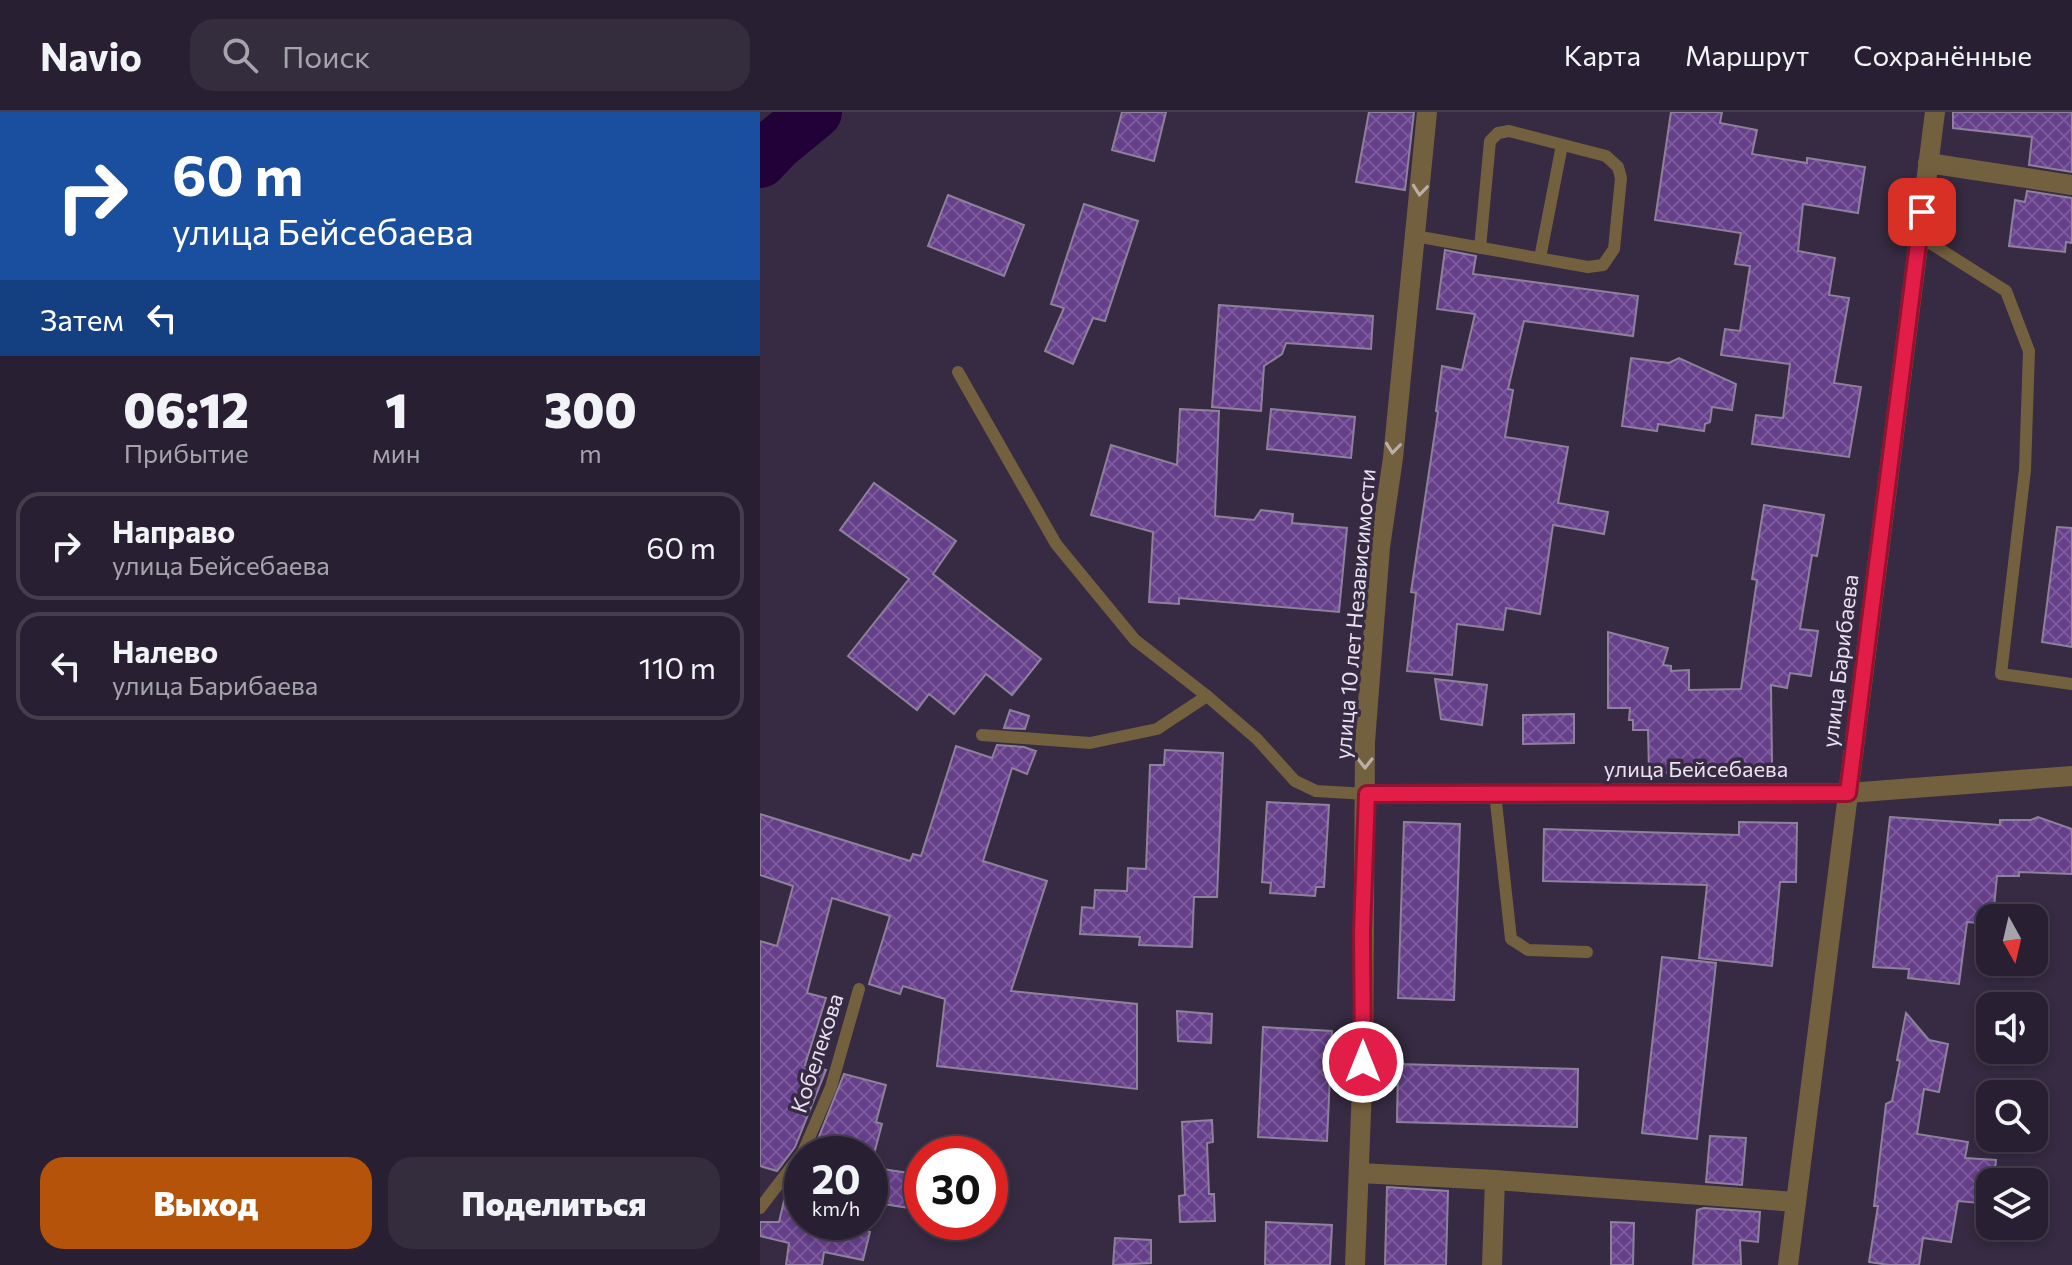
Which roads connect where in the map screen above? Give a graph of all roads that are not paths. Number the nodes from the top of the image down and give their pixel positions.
1 (1427, 112) edge
2 (1935, 112) edge
3 (1562, 145) junction
4 (1928, 163) junction
5 (2072, 185) edge
6 (1415, 236) junction
7 (1919, 236) junction
8 (1480, 248) junction
9 (1540, 258) junction
10 (958, 372) dead end
11 (2072, 684) edge
12 (1207, 696) junction
13 (982, 735) dead end
14 (2072, 776) edge
15 (1495, 793) junction
16 (1848, 793) junction
17 (1367, 794) junction
18 (1587, 952) dead end
19 (859, 989) dead end
20 (1359, 1173) junction
21 (1495, 1180) junction
22 (1796, 1202) junction
23 (760, 1208) edge
24 (1355, 1265) edge
25 (1492, 1265) edge
26 (1788, 1265) edge

1 -> 6 street, улица 10 лет Независимости
2 - 4 street, улица Барибаева
3 - 8 lane
3 - 9 lane
3 - 9 lane
4 - 5 street
4 - 7 street, улица Барибаева
6 - 8 lane
6 -> 17 street, улица 10 лет Независимости
7 - 11 lane
7 - 16 street, улица Барибаева
8 - 9 lane
10 - 12 lane
12 - 13 lane
12 - 17 lane
14 - 16 street, улица Бейсебаева
15 - 16 street, улица Бейсебаева
15 - 17 street, улица Бейсебаева
15 - 18 lane
16 - 22 street, улица Барибаева
17 - 20 street, улица 10 лет Независимости
19 - 23 lane, Кобелекова
20 - 21 street
20 - 24 street, улица 10 лет Независимости
21 - 22 street
21 - 25 street
22 - 26 street, улица Барибаева

